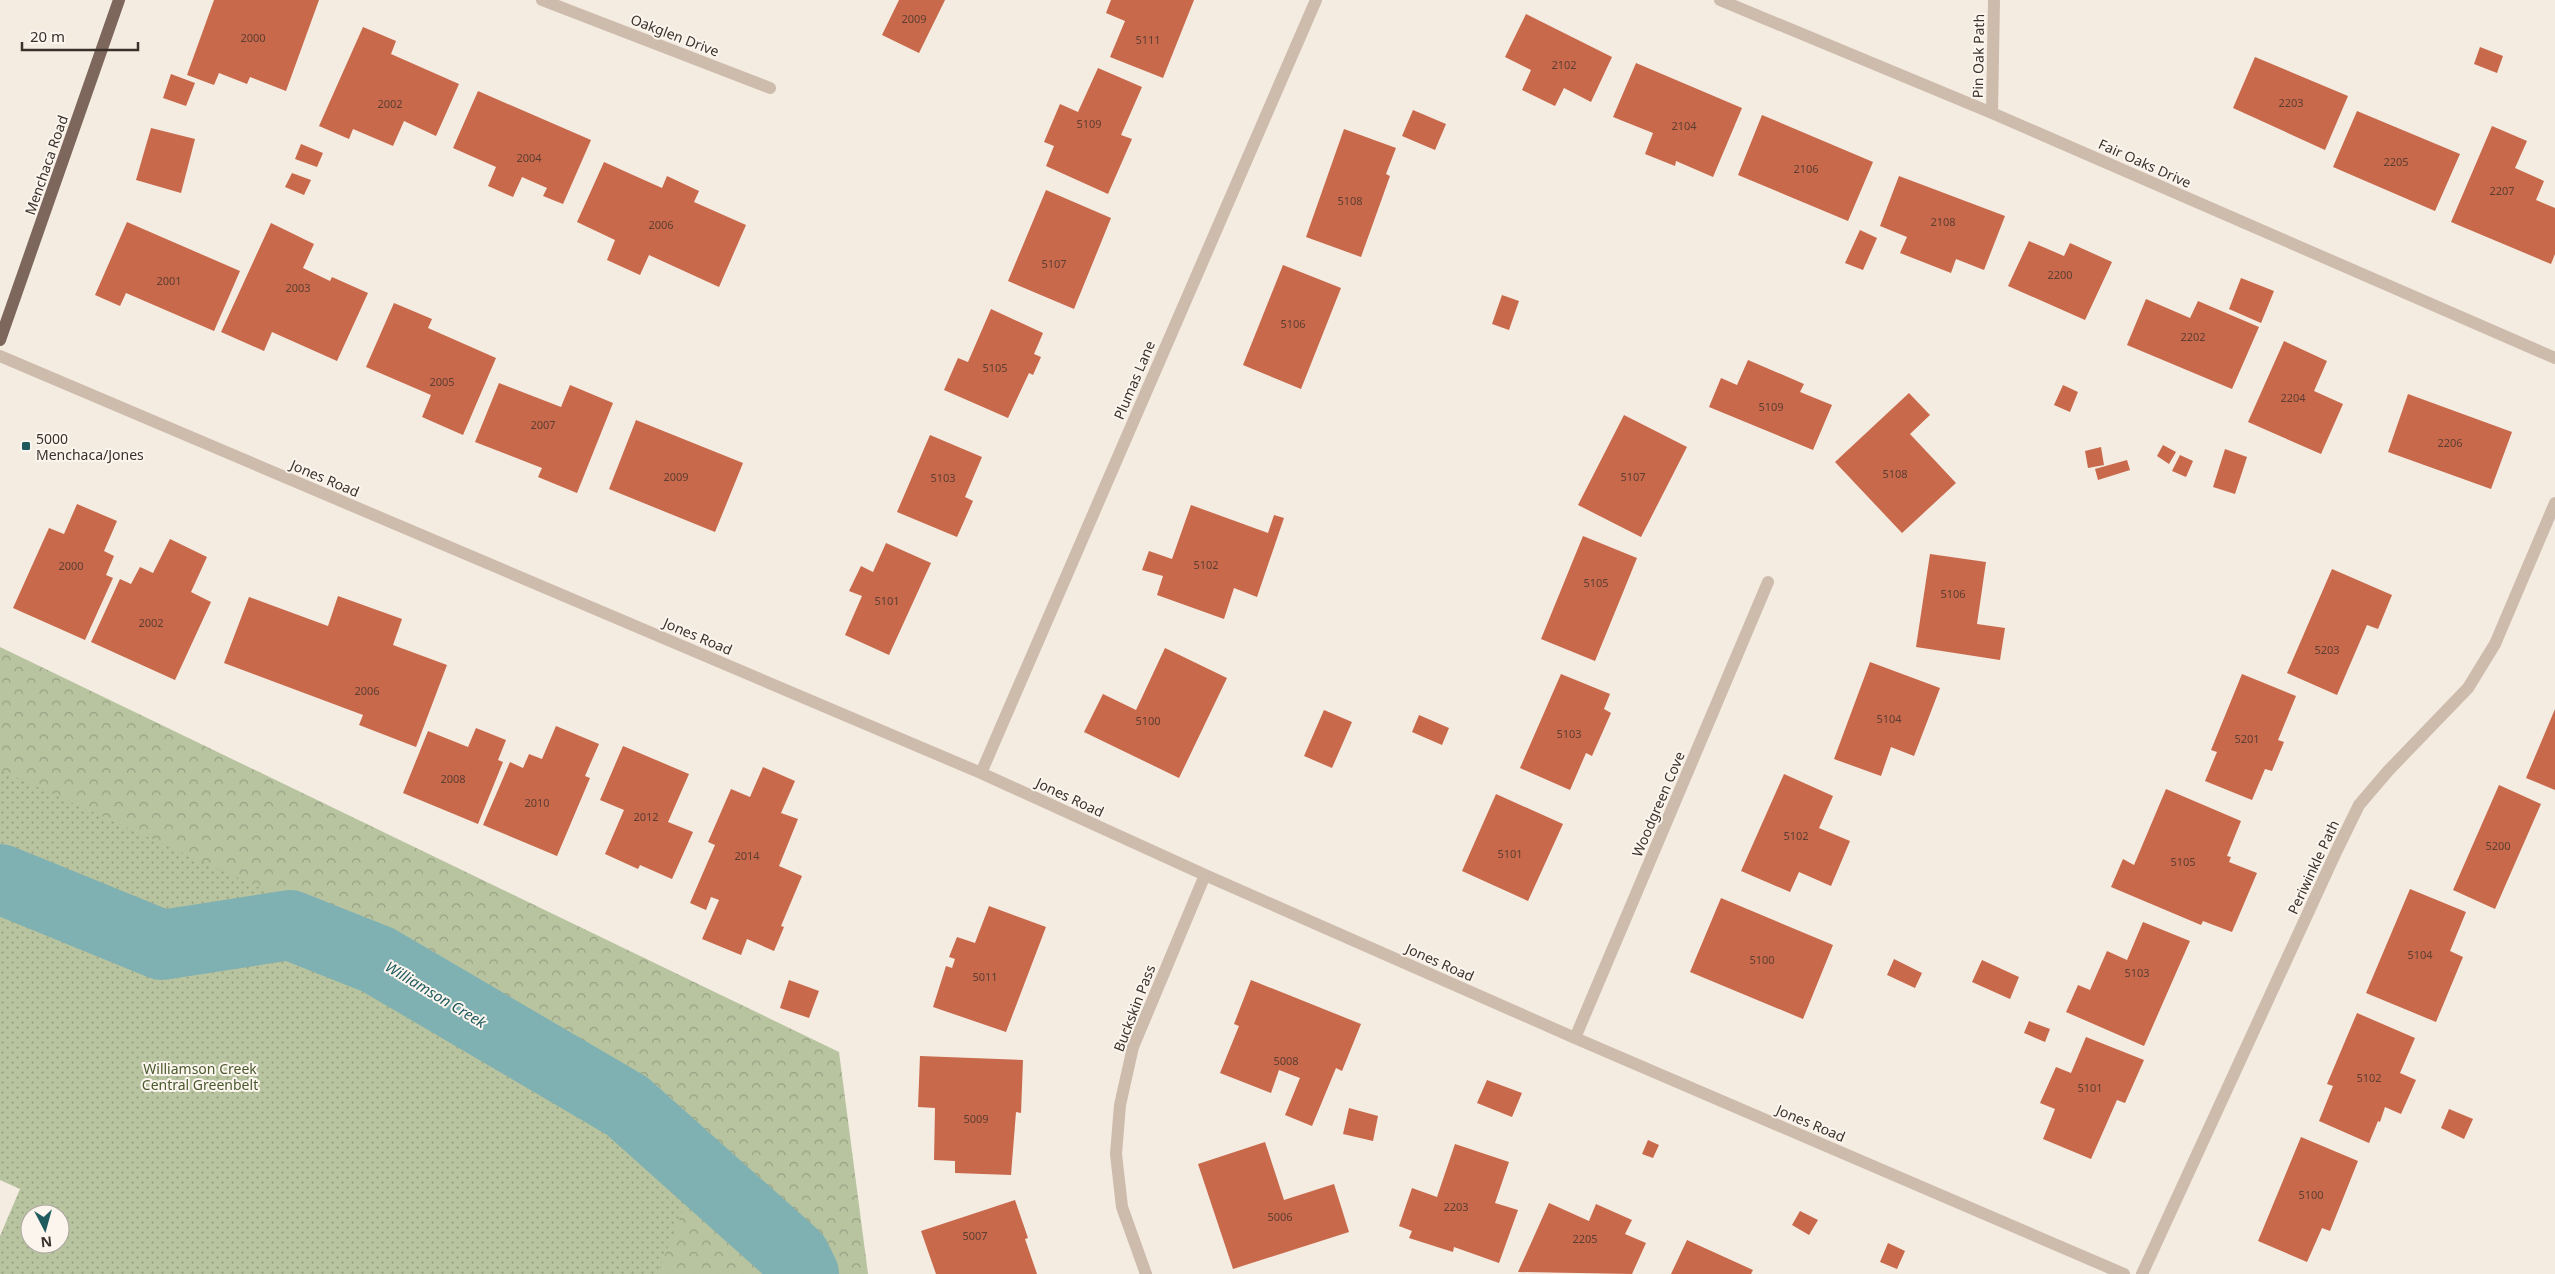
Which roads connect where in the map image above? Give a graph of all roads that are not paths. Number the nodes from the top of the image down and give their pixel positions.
1 (119, 0) edge
2 (542, 0) edge
3 (1316, 0) edge
4 (1720, 0) edge
5 (1994, 0) edge
6 (770, 88) dead end
7 (1992, 113) junction
8 (0, 340) edge
9 (0, 356) edge
10 (2555, 358) edge
11 (2555, 503) edge
12 (1768, 582) dead end
13 (981, 773) junction
14 (1205, 875) junction
15 (1575, 1038) junction
16 (1146, 1274) edge
17 (2124, 1274) edge
18 (2142, 1274) edge

1 - 8 main road, Menchaca Road
2 - 6 street, Oakglen Drive
3 - 13 street, Plumas Lane
4 - 7 street, Fair Oaks Drive
5 - 7 street, Pin Oak Path
7 - 10 street, Fair Oaks Drive
9 - 13 street, Jones Road
11 - 18 street, Periwinkle Path
12 - 15 street, Woodgreen Cove
13 - 14 street, Jones Road
14 - 15 street, Jones Road
14 - 16 street, Buckskin Pass
15 - 17 street, Jones Road

